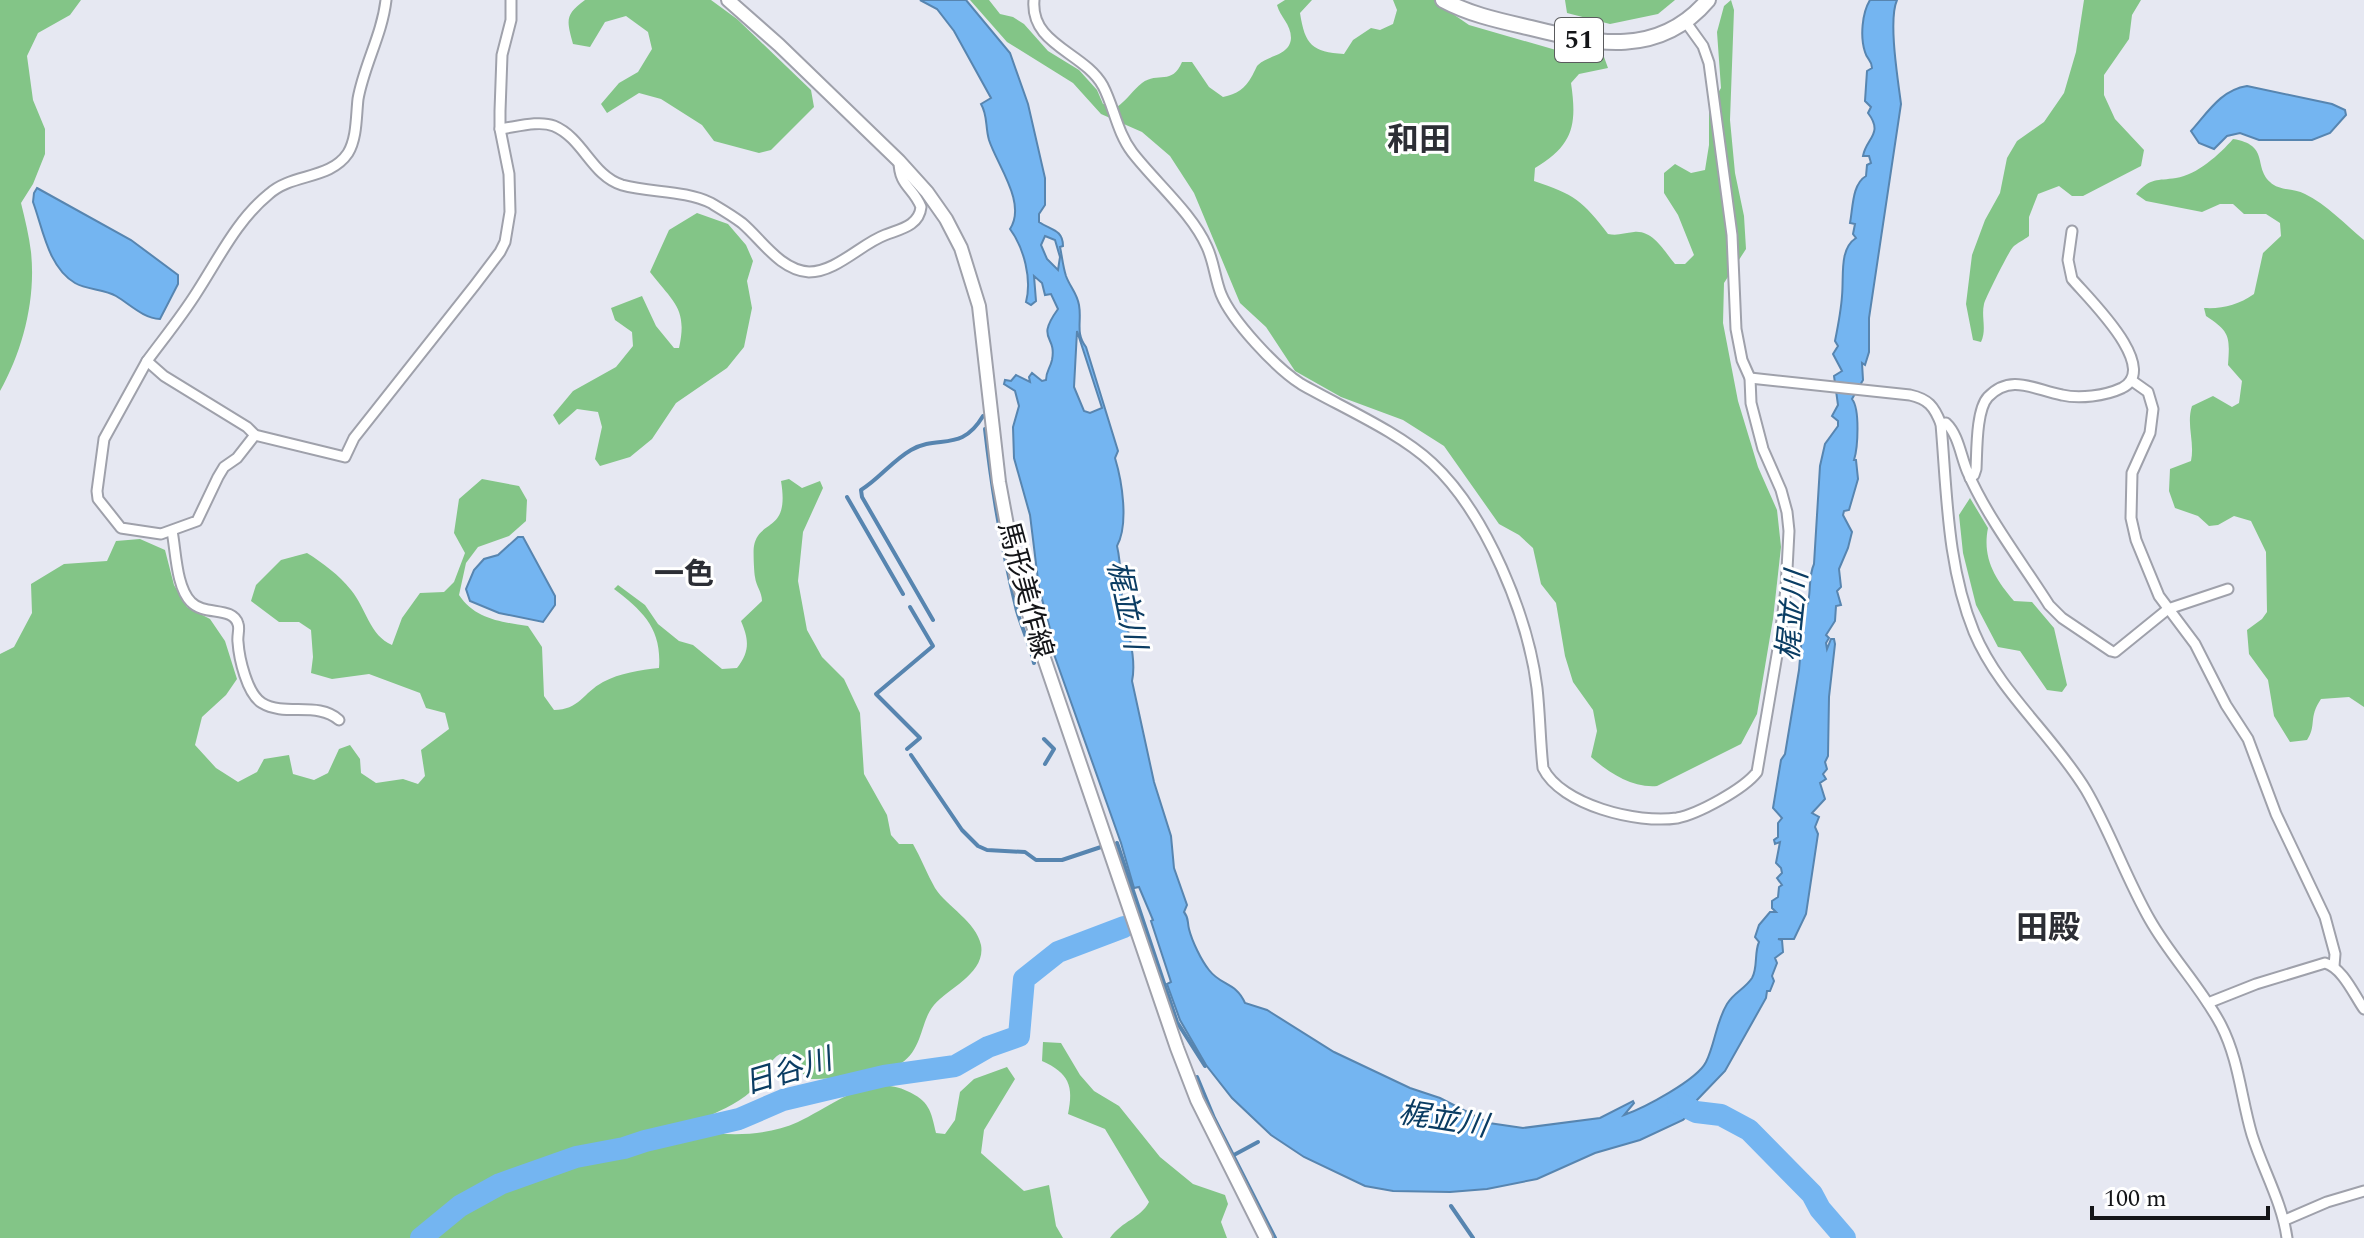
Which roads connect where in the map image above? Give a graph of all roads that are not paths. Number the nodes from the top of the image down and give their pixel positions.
1 (386, 0) edge
2 (511, 0) edge
3 (728, 0) edge
4 (1034, 0) edge
5 (1443, 0) edge
6 (1708, 0) edge
7 (1685, 21) junction
8 (500, 129) junction
9 (899, 161) junction
10 (2072, 231) dead end
11 (147, 361) junction
12 (1750, 378) junction
13 (2131, 380) junction
14 (1941, 424) junction
15 (255, 435) junction
16 (1970, 478) junction
17 (172, 531) junction
18 (2228, 589) dead end
19 (2168, 609) junction
20 (339, 720) dead end
21 (2334, 966) junction
22 (2364, 988) edge
23 (2354, 994) junction
24 (2208, 1003) junction
25 (2364, 1009) edge
26 (2364, 1191) edge
27 (2285, 1220) junction
28 (1266, 1238) edge
29 (2287, 1238) edge

1 - 11 street
2 - 8 street
3 - 9 main road, 馬形美作線
4 - 12 street
5 - 7 main road, 51
6 - 7 main road, 51
7 - 12 street
8 - 9 street
8 - 15 street
9 - 28 main road, 馬形美作線
10 - 13 street
11 - 15 street
11 - 17 street
12 - 14 street
13 - 16 street
13 - 19 street
14 - 16 street
14 - 24 street
15 - 17 street
16 - 19 street
17 - 20 street
18 - 19 street
19 - 21 street
21 - 23 street
21 - 24 street
22 - 23 street
23 - 25 street
24 - 27 street
26 - 27 street
27 - 29 street

